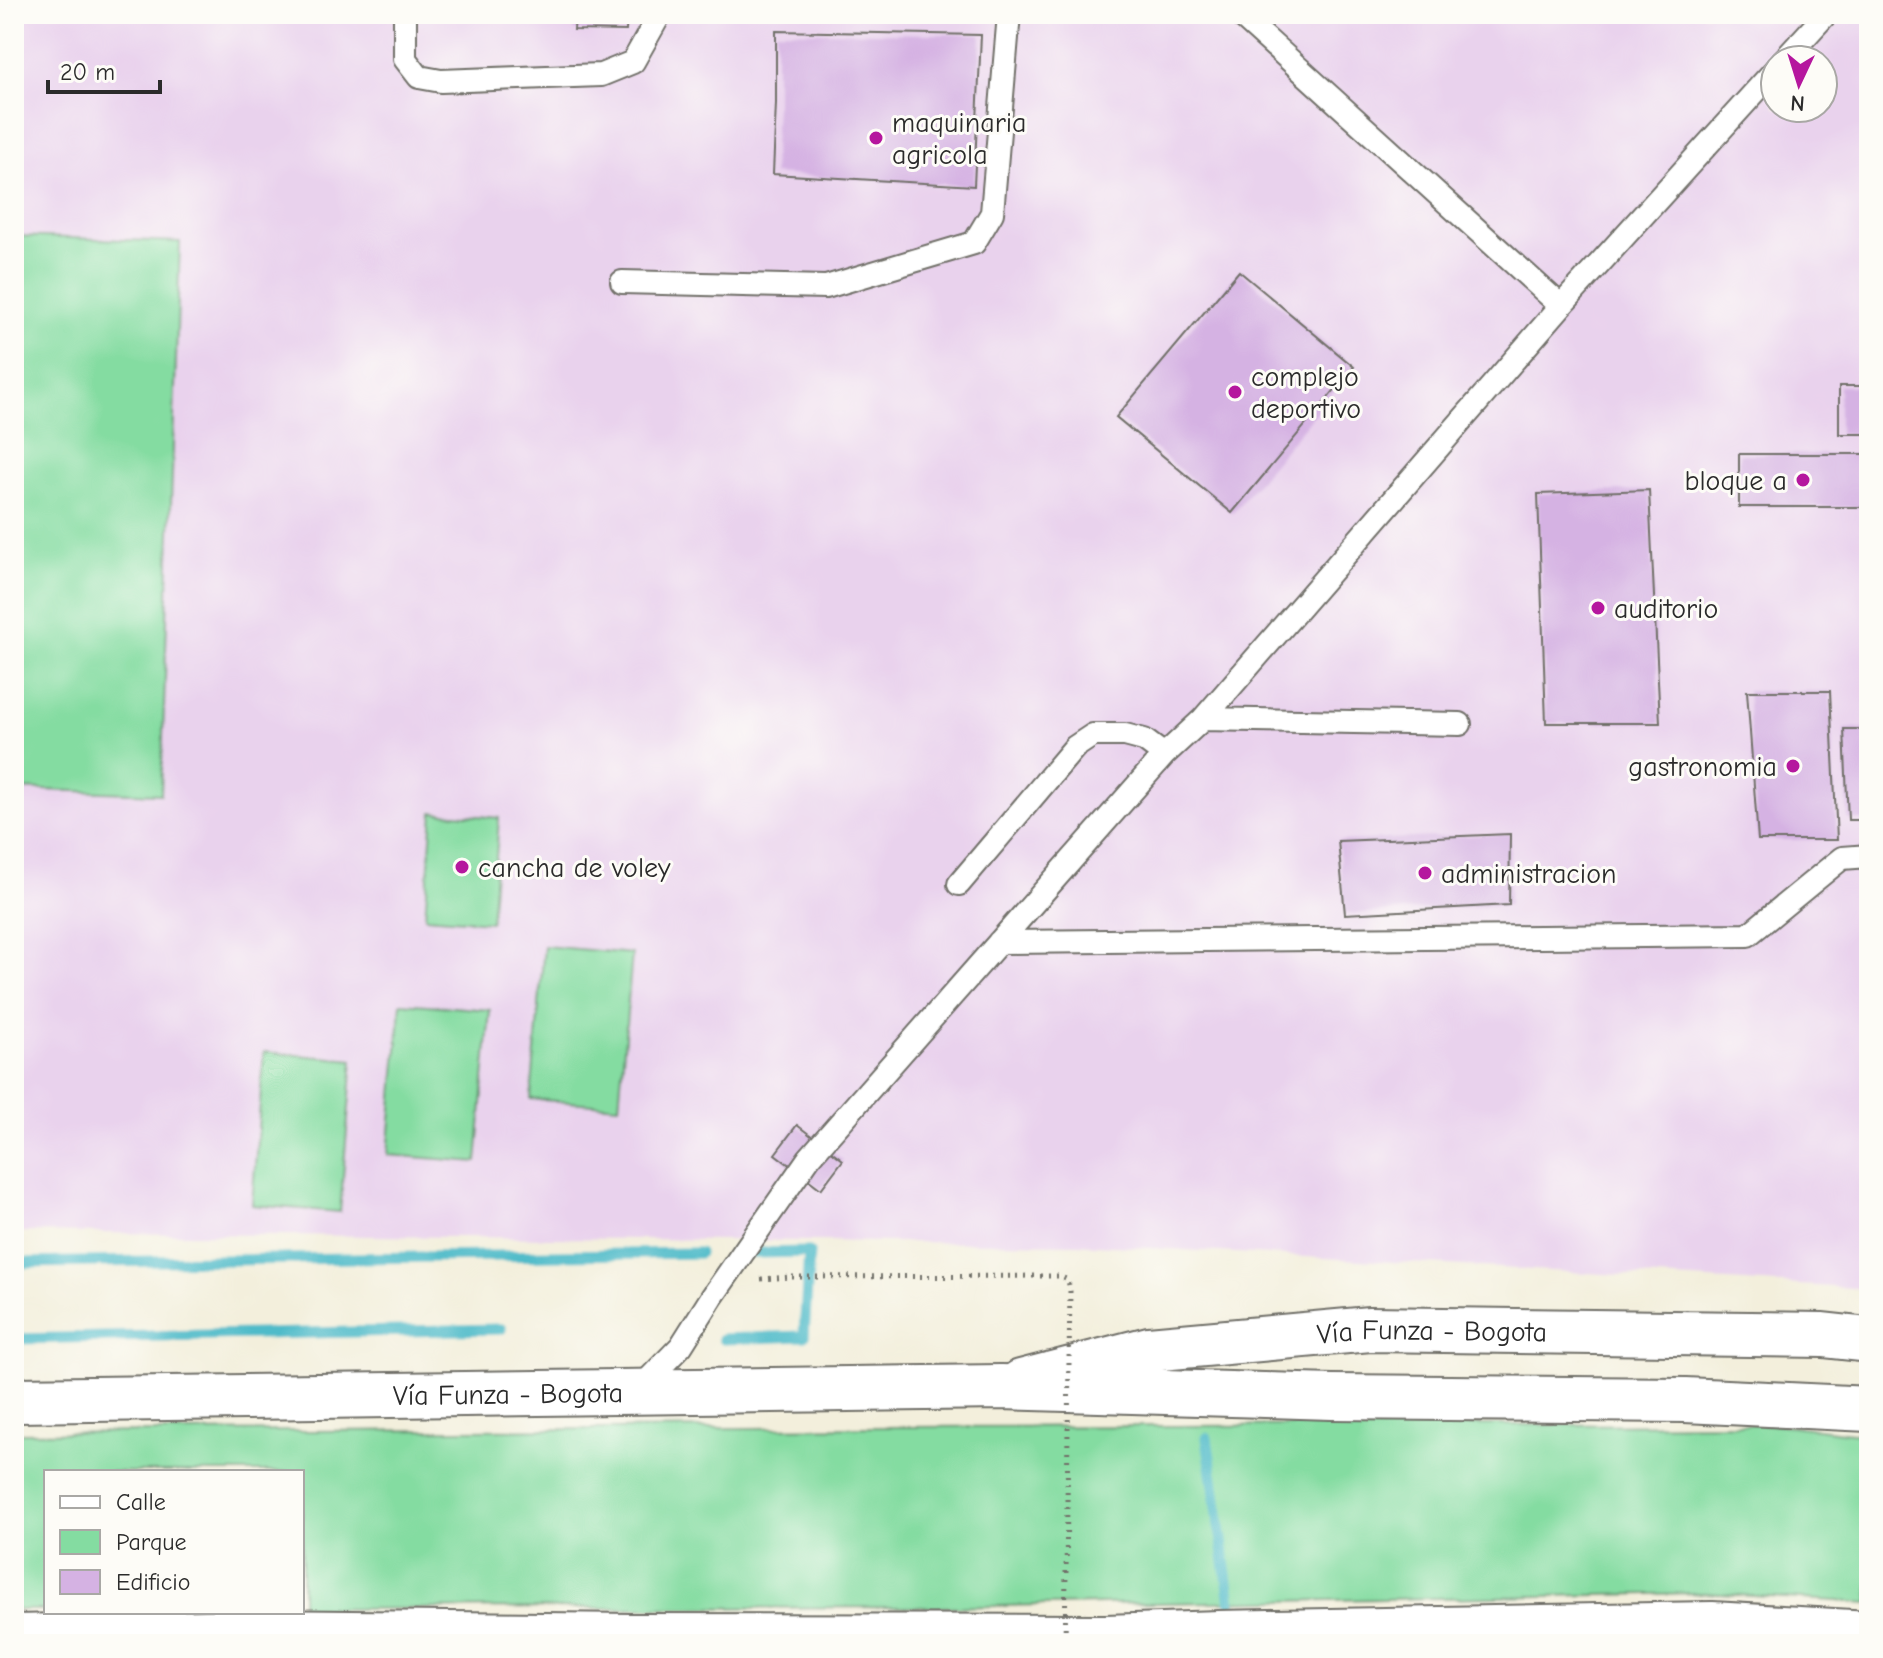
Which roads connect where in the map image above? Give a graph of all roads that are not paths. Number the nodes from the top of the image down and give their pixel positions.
1 (405, 14) edge
2 (660, 14) edge
3 (1009, 14) edge
4 (1239, 14) edge
5 (1826, 14) edge
6 (1799, 44) edge
7 (1759, 88) edge
8 (622, 282) dead end
9 (1561, 306) junction
10 (1203, 719) junction
11 (1460, 724) dead end
12 (1164, 755) junction
13 (1869, 856) edge
14 (959, 884) dead end
15 (999, 942) junction
16 (1869, 1340) edge
17 (1001, 1387) junction
18 (635, 1393) junction
19 (14, 1400) edge
20 (1869, 1409) edge
21 (1869, 1633) edge
22 (14, 1637) edge
23 (255, 1638) edge
24 (77, 1639) edge
25 (1094, 1642) edge

1 - 2 lane
3 - 8 lane
4 - 9 lane
5 - 6 lane
7 - 9 lane
9 - 10 lane
10 - 11 lane
10 - 12 lane
12 - 14 lane
12 - 15 lane
13 - 15 lane
15 - 18 lane
16 - 17 main road, Vía Funza - Bogota
17 - 18 main road, Vía Funza - Bogota
17 - 20 main road, Vía Funza - Bogota
18 - 19 main road, Vía Funza - Bogota
21 - 25 main road
22 - 24 main road
23 - 24 main road
23 - 25 main road

